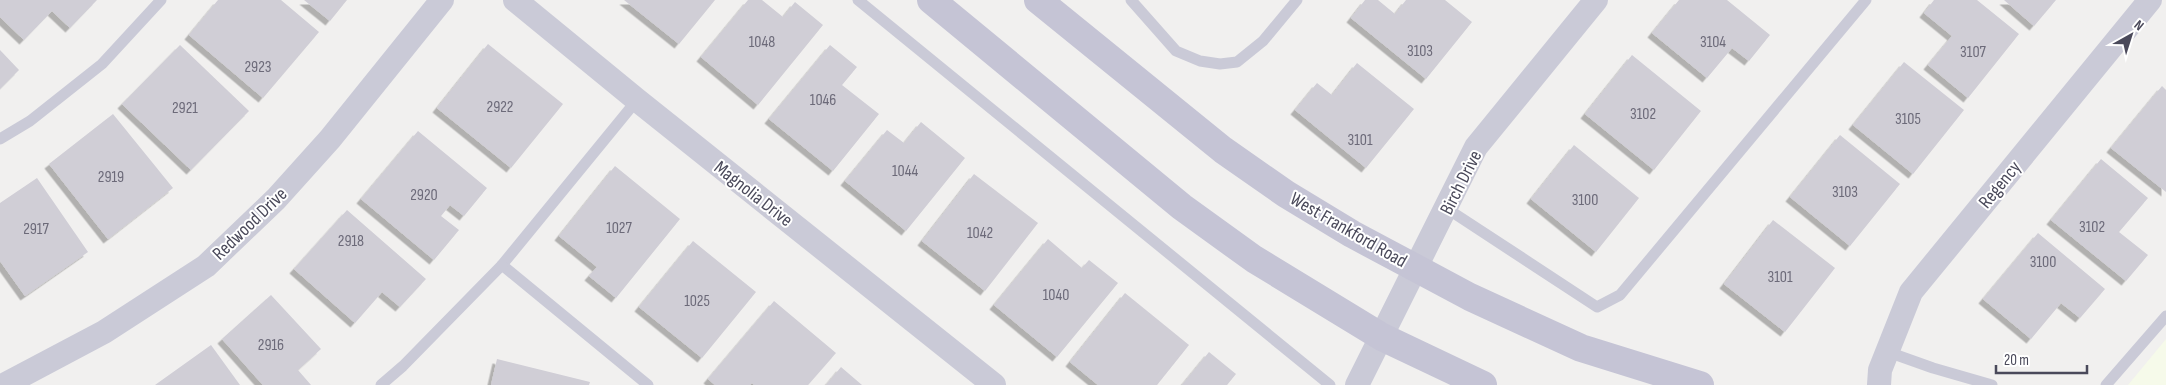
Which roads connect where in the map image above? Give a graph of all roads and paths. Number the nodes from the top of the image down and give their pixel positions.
1 (161, 0) edge
2 (442, 0) edge
3 (515, 0) edge
4 (858, 0) edge
5 (931, 0) edge
6 (1038, 0) edge
7 (1131, 0) edge
8 (1297, 0) edge
9 (1596, 0) edge
10 (1866, 0) edge
11 (2150, 0) edge
12 (637, 100) junction
13 (0, 139) edge
14 (1446, 208) junction
15 (502, 265) junction
16 (1417, 268) junction
17 (2166, 316) edge
18 (1382, 337) junction
19 (1888, 352) junction
20 (4, 385) edge
21 (381, 385) edge
22 (648, 385) edge
23 (994, 385) edge
24 (1330, 385) edge
25 (1357, 385) edge
26 (1483, 385) edge
27 (1700, 385) edge
28 (1879, 385) edge
29 (1992, 385) edge
30 (2106, 385) edge

1 - 13 lane
2 - 20 street, Redwood Drive
3 - 12 street, Magnolia Drive
4 - 24 lane
5 - 18 main road
6 - 16 main road, West Frankford Road
7 - 8 lane
9 - 14 street, Birch Drive
10 - 14 lane
11 - 19 street, Regency
12 - 15 lane
12 - 23 street, Magnolia Drive
14 - 16 street, Birch Drive
15 - 21 lane
15 - 22 lane
16 - 18 street, Birch Drive
16 - 27 main road, West Frankford Road
17 - 30 lane
18 - 25 street, Birch Drive
18 - 26 main road
19 - 28 street, Regency
19 - 29 lane

